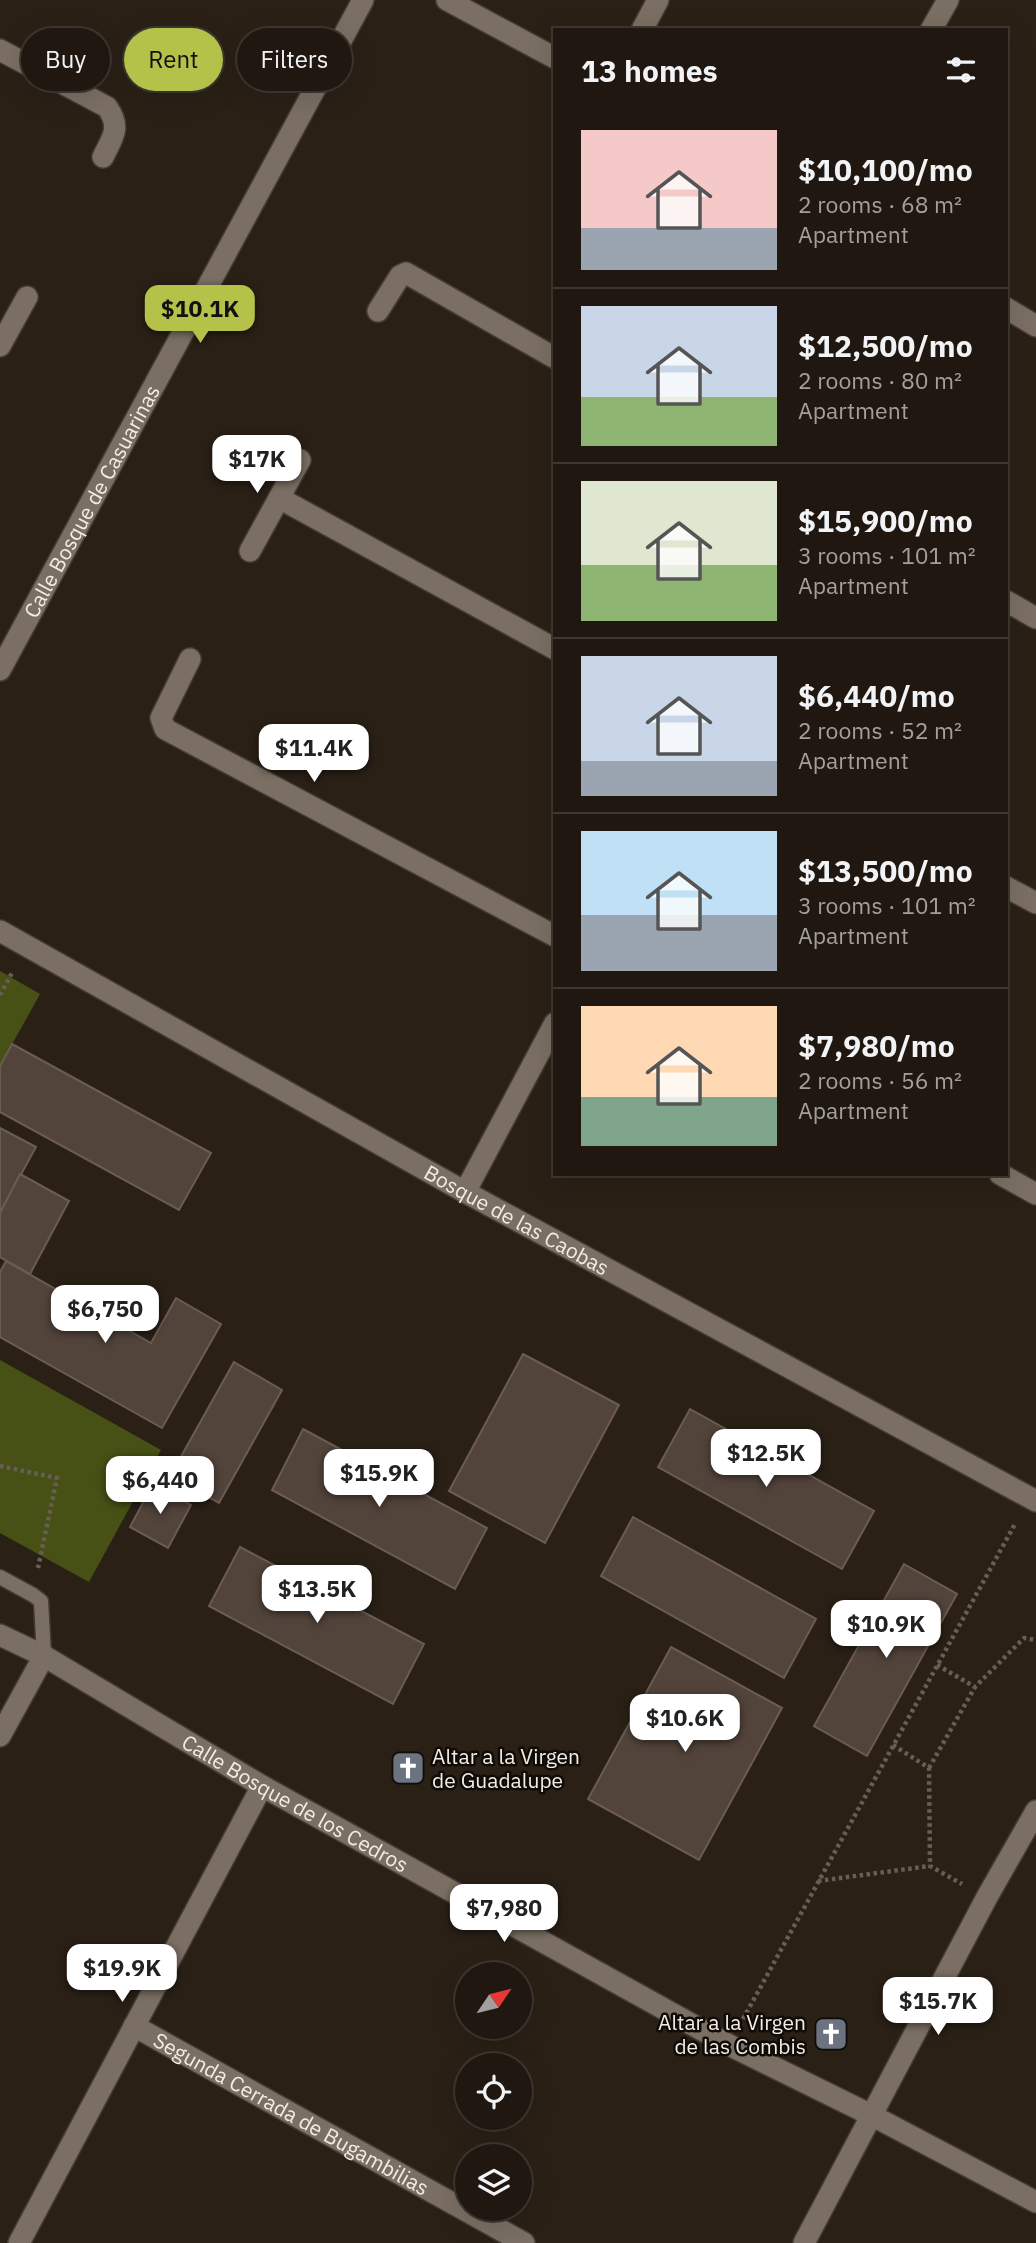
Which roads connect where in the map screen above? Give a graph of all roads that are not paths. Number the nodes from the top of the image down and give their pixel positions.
1 (363, 0) edge
2 (447, 0) edge
3 (658, 0) edge
4 (948, 0) edge
5 (643, 28) edge
6 (933, 28) edge
7 (0, 50) edge
8 (553, 57) edge
9 (103, 158) dead end
10 (27, 297) dead end
11 (1008, 309) edge
12 (378, 311) dead end
13 (1036, 326) edge
14 (0, 346) edge
15 (553, 357) edge
16 (300, 460) dead end
17 (279, 498) junction
18 (250, 551) dead end
19 (1008, 602) edge
20 (1036, 618) edge
21 (553, 648) edge
22 (190, 659) dead end
23 (0, 670) edge
24 (1008, 888) edge
25 (1036, 903) edge
26 (0, 931) edge
27 (553, 935) edge
28 (553, 1027) edge
29 (1004, 1176) edge
30 (465, 1192) junction
31 (1036, 1194) edge
32 (1032, 1499) edge
33 (0, 1577) edge
34 (0, 1634) edge
35 (44, 1656) junction
36 (0, 1736) edge
37 (262, 1786) junction
38 (1036, 1811) edge
39 (134, 2026) junction
40 (873, 2116) junction
41 (1036, 2202) edge
42 (19, 2243) edge
43 (524, 2243) edge
44 (804, 2243) edge

1 - 23 street, Calle Bosque de Casuarinas
2 - 8 street
3 - 5 street
4 - 6 street
7 - 9 street
10 - 14 street
11 - 13 street
12 - 15 street
16 - 17 street
17 - 18 street
17 - 21 street
19 - 20 street
22 - 27 street
24 - 25 street
26 - 30 street, Bosque de las Caobas
28 - 30 street
29 - 31 street
30 - 32 street, Bosque de las Caobas
33 - 35 lane
34 - 35 street, Calle Bosque de los Cedros
35 - 36 street
35 - 37 street, Calle Bosque de los Cedros
37 - 39 street
37 - 40 street, Calle Bosque de los Cedros
38 - 40 street
39 - 42 street
39 - 43 street, Segunda Cerrada de Bugambilias
40 - 41 street, Calle Bosque de los Cedros
40 - 44 street

